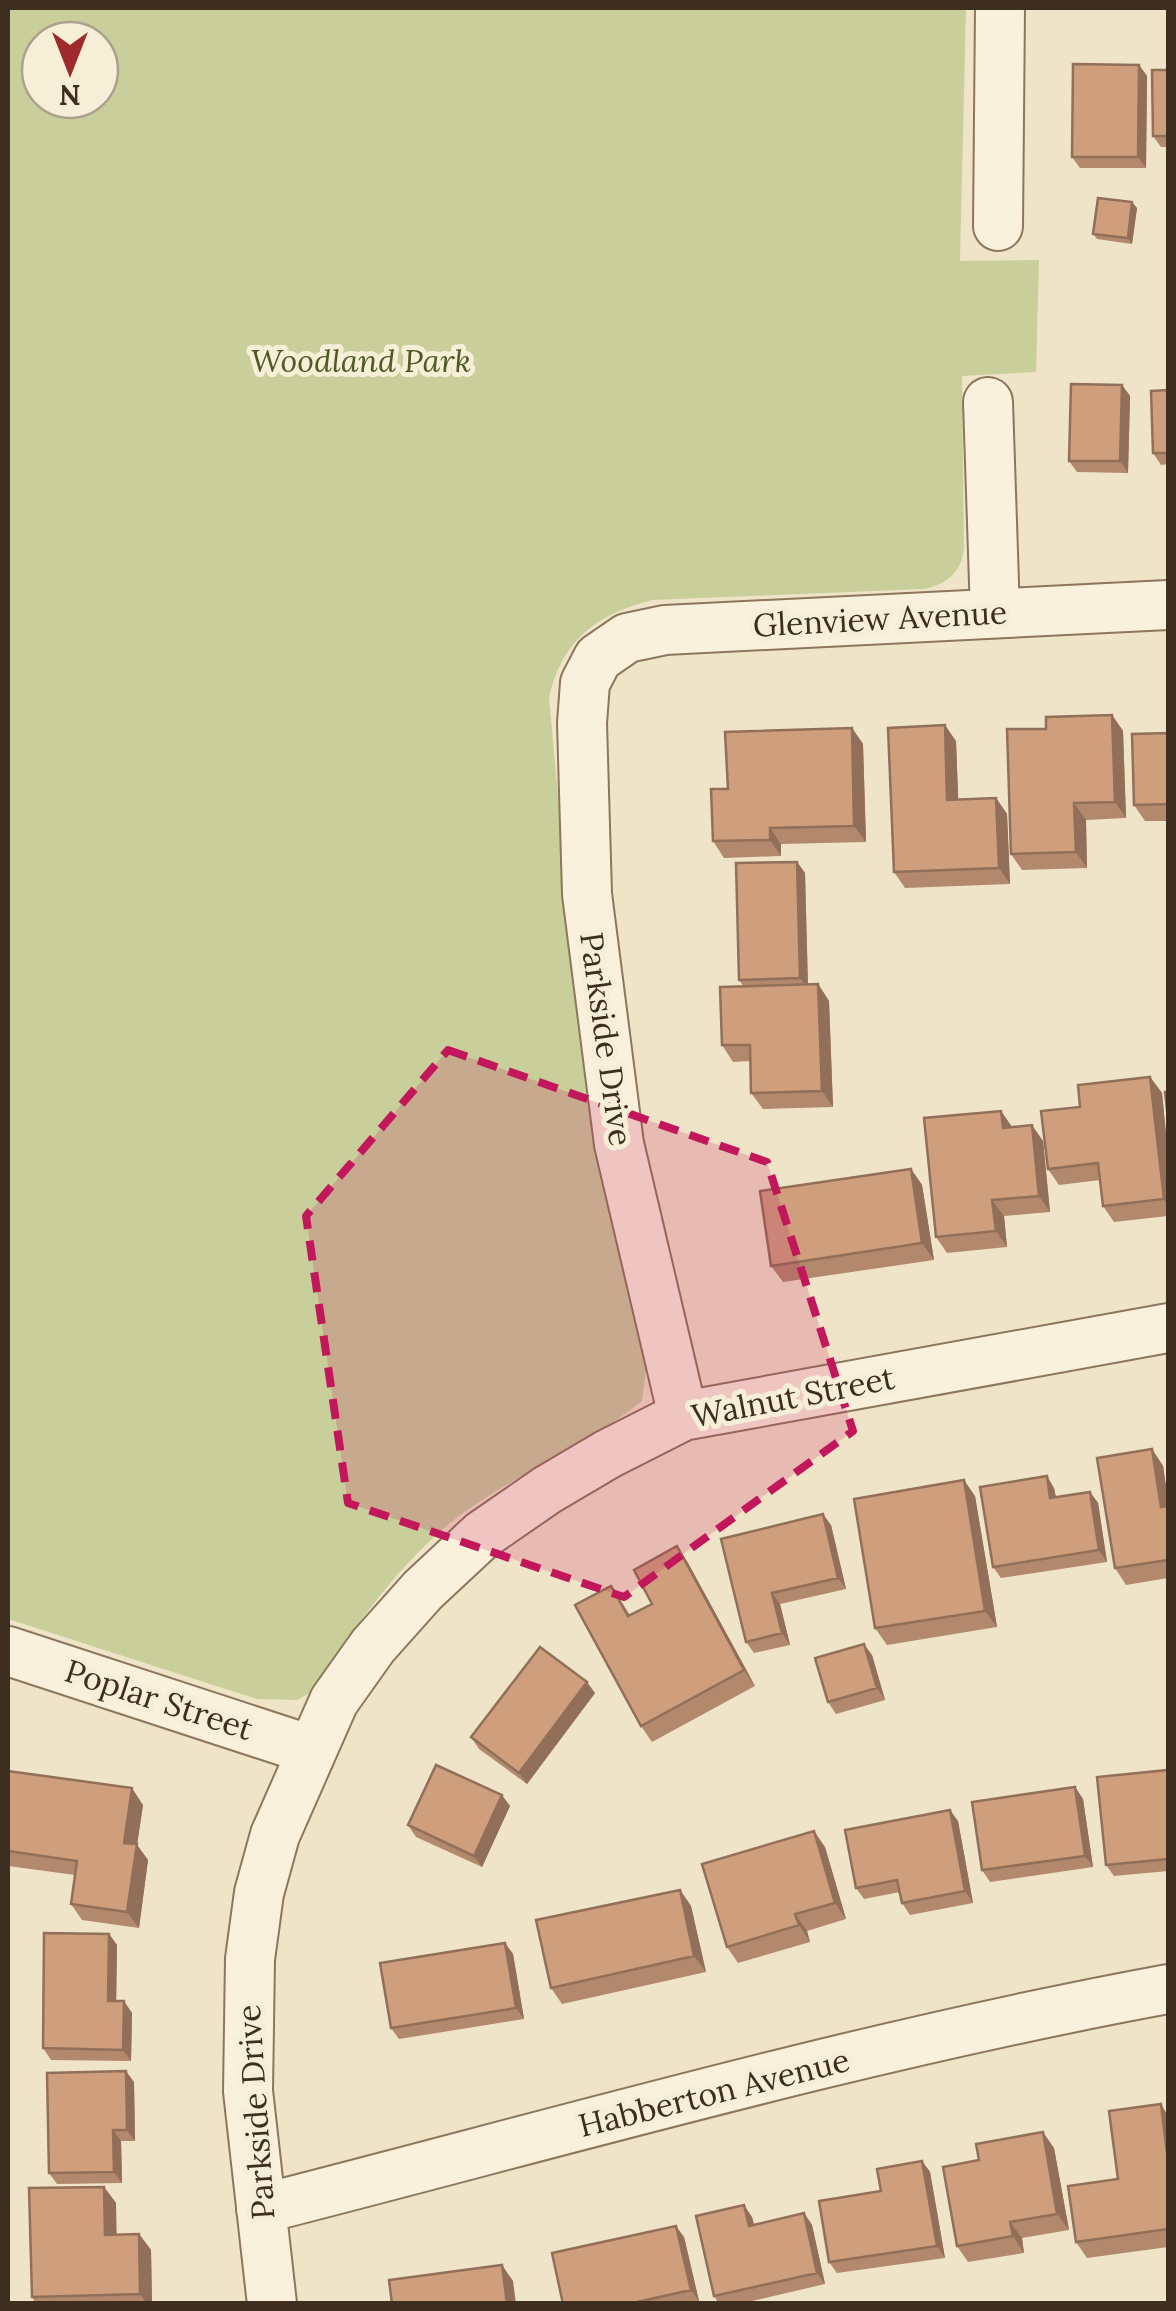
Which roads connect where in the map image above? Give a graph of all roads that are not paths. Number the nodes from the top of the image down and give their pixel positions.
1 (1000, 8) edge
2 (998, 226) dead end
3 (988, 402) dead end
4 (1168, 605) edge
5 (996, 614) junction
6 (598, 658) joint
7 (1168, 1328) edge
8 (683, 1416) junction
9 (8, 1651) edge
10 (312, 1750) junction
11 (1168, 1988) edge
12 (261, 2209) junction
13 (272, 2304) edge

1 - 2 street
3 - 5 street
4 - 5 street, Glenview Avenue
5 - 6 street, Glenview Avenue
6 - 8 street, Parkside Drive
7 - 8 street, Walnut Street
8 - 10 street, Walnut Street
9 - 10 street, Poplar Street
10 - 12 street, Parkside Drive
11 - 12 street, Habberton Avenue
12 - 13 street, Parkside Drive

